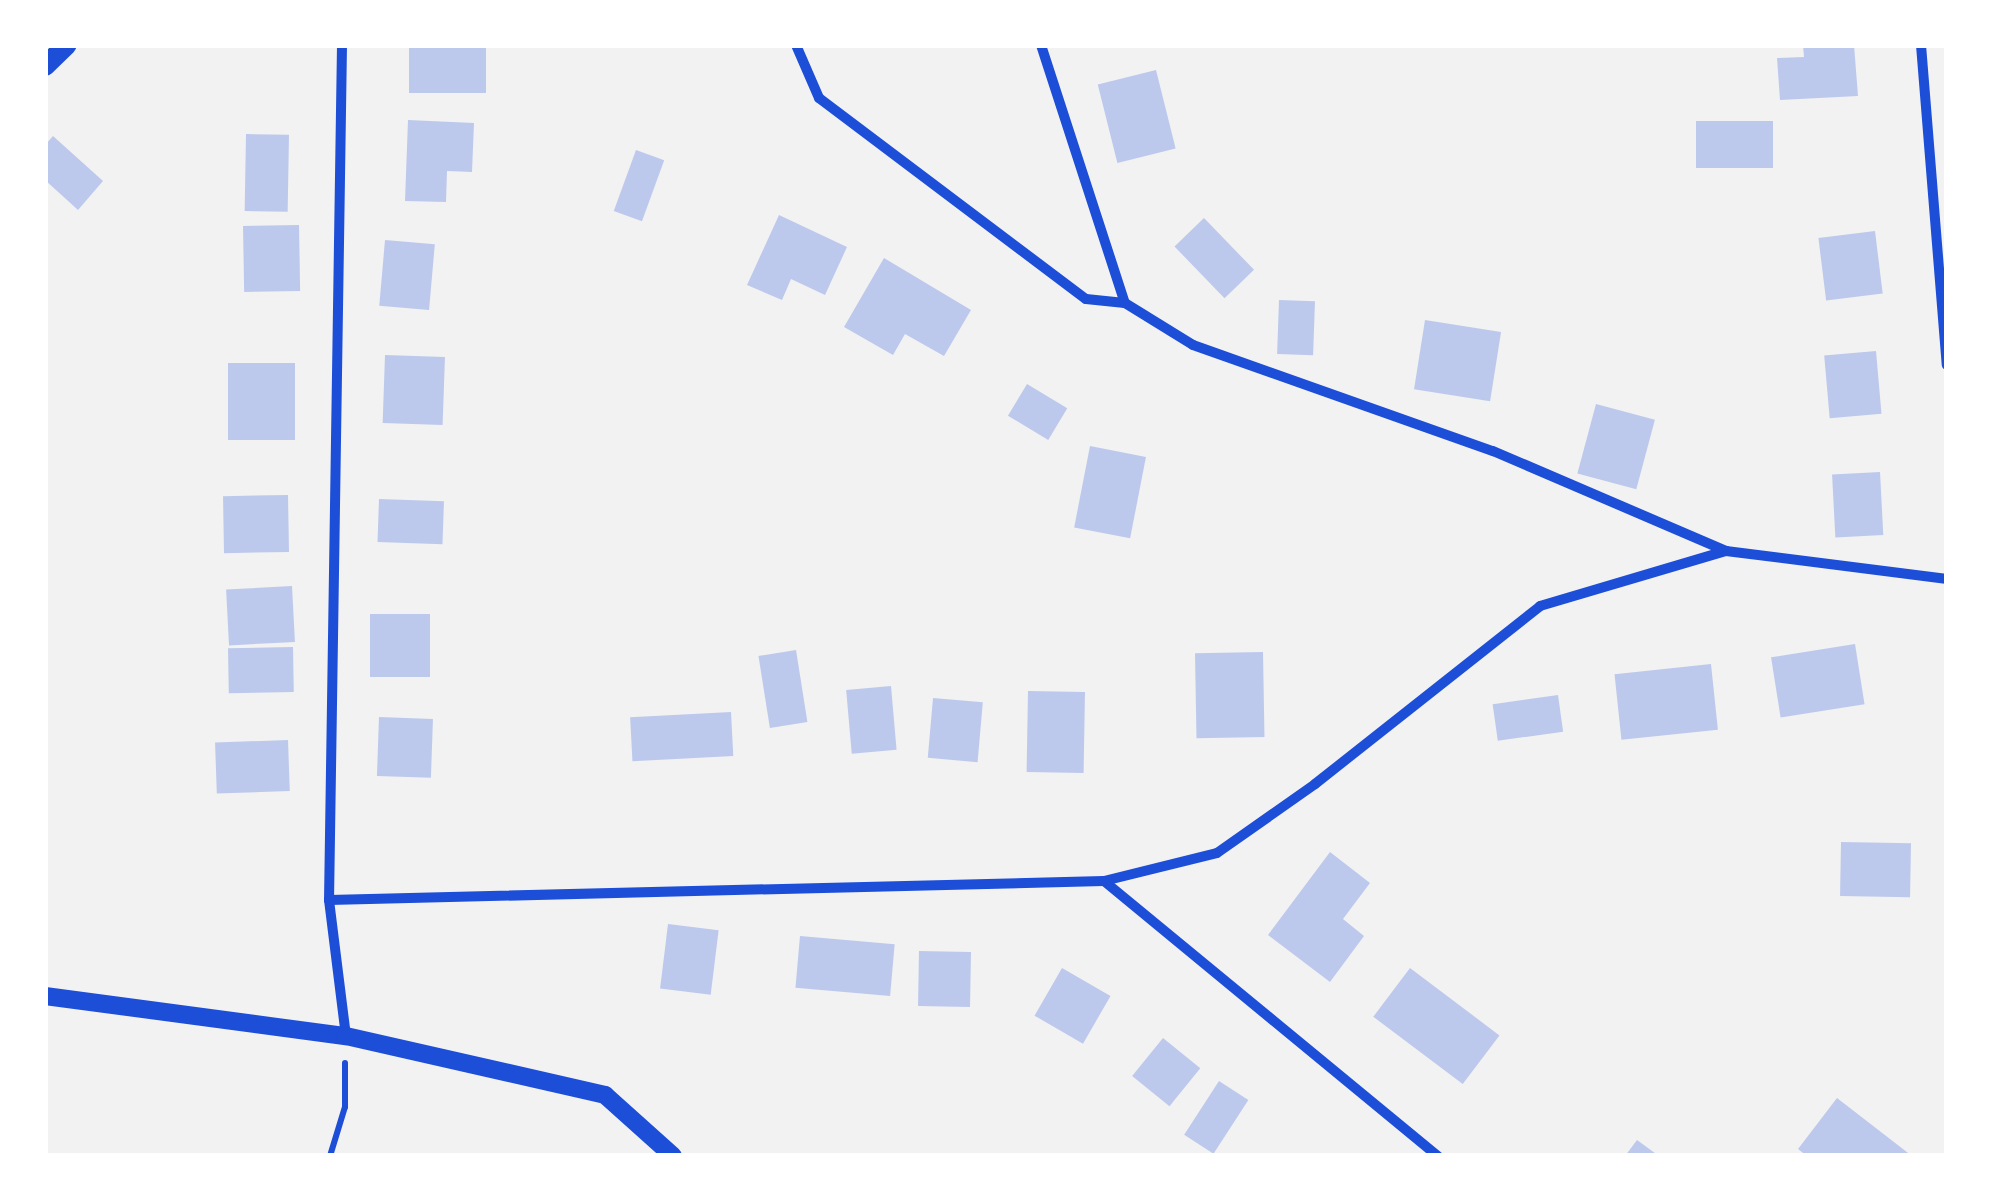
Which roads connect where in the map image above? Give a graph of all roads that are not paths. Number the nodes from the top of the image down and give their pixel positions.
1 (67, 45) edge
2 (342, 45) edge
3 (796, 45) edge
4 (1041, 45) edge
5 (1920, 45) edge
6 (45, 66) edge
7 (1126, 303) junction
8 (1947, 365) edge
9 (1726, 551) junction
10 (1947, 579) edge
11 (1104, 881) junction
12 (330, 900) junction
13 (45, 996) edge
14 (346, 1036) junction
15 (673, 1156) edge
16 (1438, 1156) edge

1 - 6 main road
2 - 12 street
3 - 7 street
4 - 7 street
5 - 8 street
7 - 9 street
9 - 10 street
9 - 11 street
11 - 12 street
11 - 16 street
12 - 14 street
13 - 14 street
14 - 15 street

